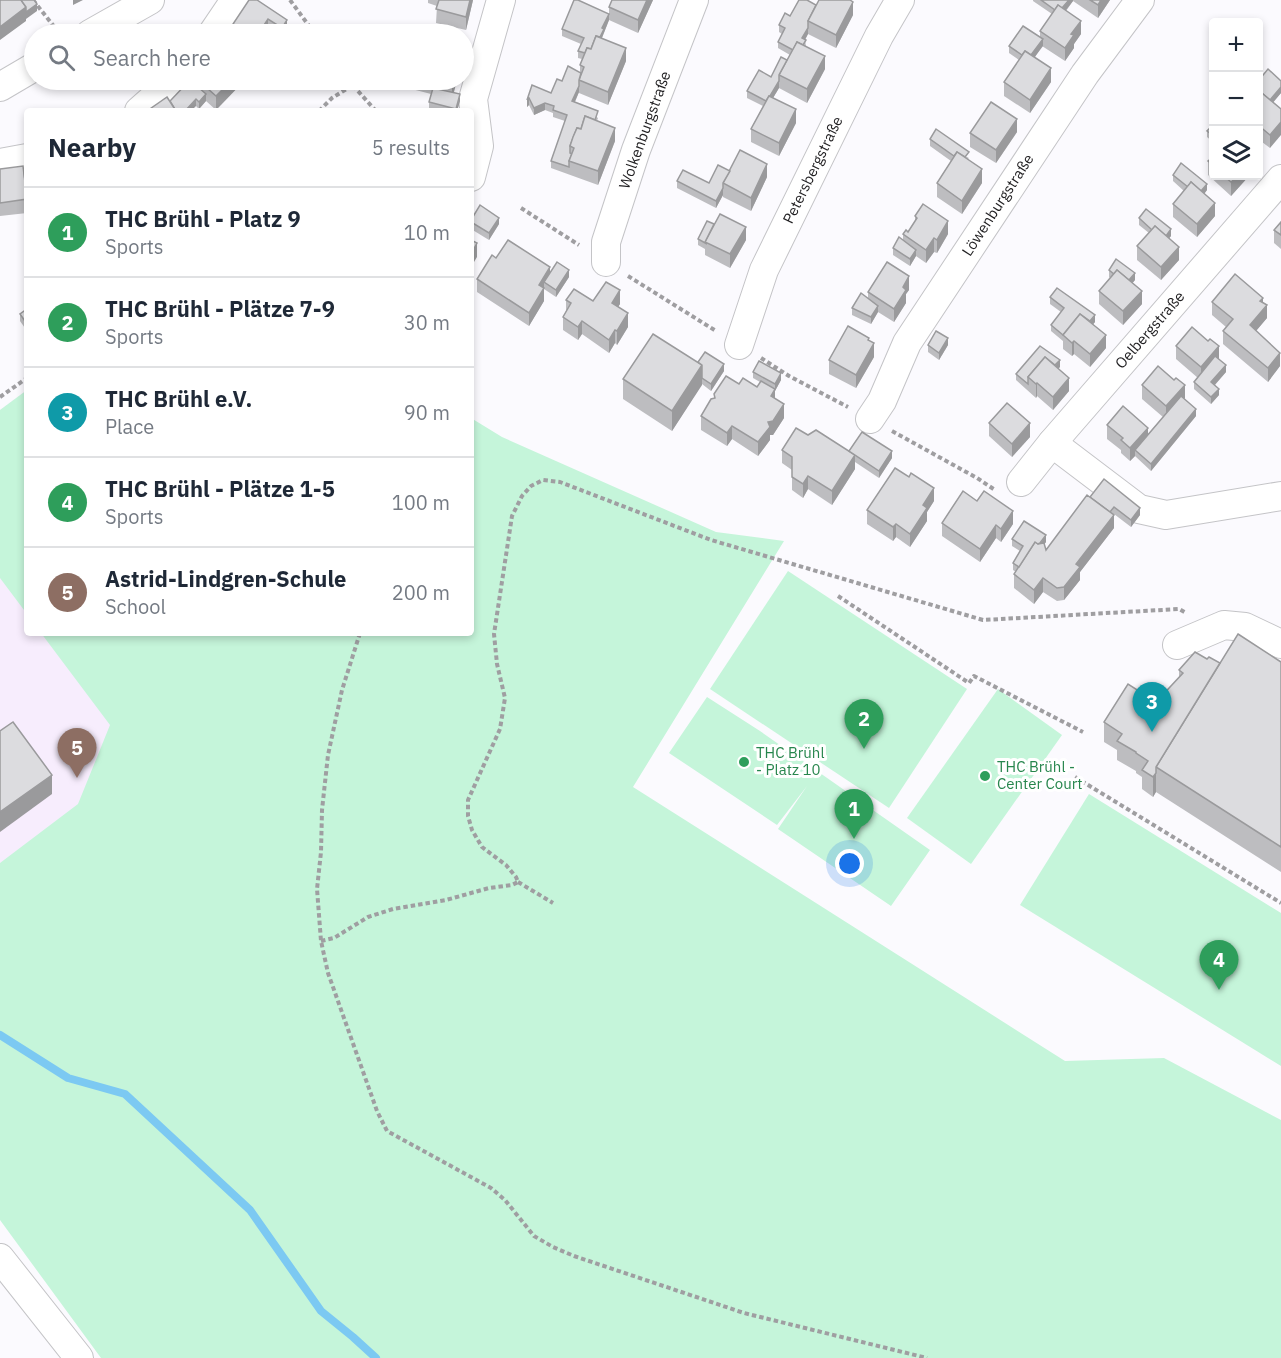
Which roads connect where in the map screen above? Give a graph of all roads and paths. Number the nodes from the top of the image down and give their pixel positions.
1 (33, 0) edge
2 (150, 0) edge
3 (235, 0) edge
4 (290, 0) edge
5 (501, 0) edge
6 (694, 0) edge
7 (900, 0) edge
8 (1140, 0) edge
9 (52, 24) edge
10 (108, 24) edge
11 (219, 24) edge
12 (308, 24) edge
13 (24, 73) edge
14 (0, 87) edge
15 (163, 90) edge
16 (345, 90) edge
17 (357, 90) edge
18 (142, 108) edge
19 (322, 108) edge
20 (373, 108) edge
21 (24, 159) edge
22 (0, 163) edge
23 (474, 165) edge
24 (1281, 179) edge
25 (521, 208) dead end
26 (565, 236) dead end
27 (606, 262) dead end
28 (673, 304) dead end
29 (702, 323) dead end
30 (739, 345) dead end
31 (789, 376) dead end
32 (24, 380) edge
33 (0, 397) edge
34 (870, 419) junction
35 (1052, 443) junction
36 (1021, 482) joint
37 (1281, 496) edge
38 (838, 596) dead end
39 (1214, 628) junction
40 (359, 636) edge
41 (1281, 644) edge
42 (1177, 645) dead end
43 (1083, 732) dead end
44 (1075, 777) dead end
45 (518, 882) junction
46 (553, 903) dead end
47 (1281, 903) edge
48 (321, 941) junction
49 (0, 1258) edge
50 (79, 1358) edge
51 (927, 1358) edge

1 - 9 path
2 - 10 street
3 - 11 street
4 - 12 path
5 - 23 street
6 - 27 street, Wolkenburgstraße
7 - 30 street, Petersbergstraße
8 - 34 street, Löwenburgstraße
13 - 14 street
15 - 18 street
16 - 19 path
17 - 20 path
21 - 22 street
24 - 35 street, Oelbergstraße
25 - 26 path
28 - 29 path
31 - 34 path
32 - 33 path
34 - 36 path
35 - 36 street, Oelbergstraße
35 - 37 street
38 - 43 path
39 - 41 street
39 - 42 street
39 - 45 path
40 - 48 path
44 - 47 path
45 - 46 path
45 - 48 path
48 - 51 path
49 - 50 street

